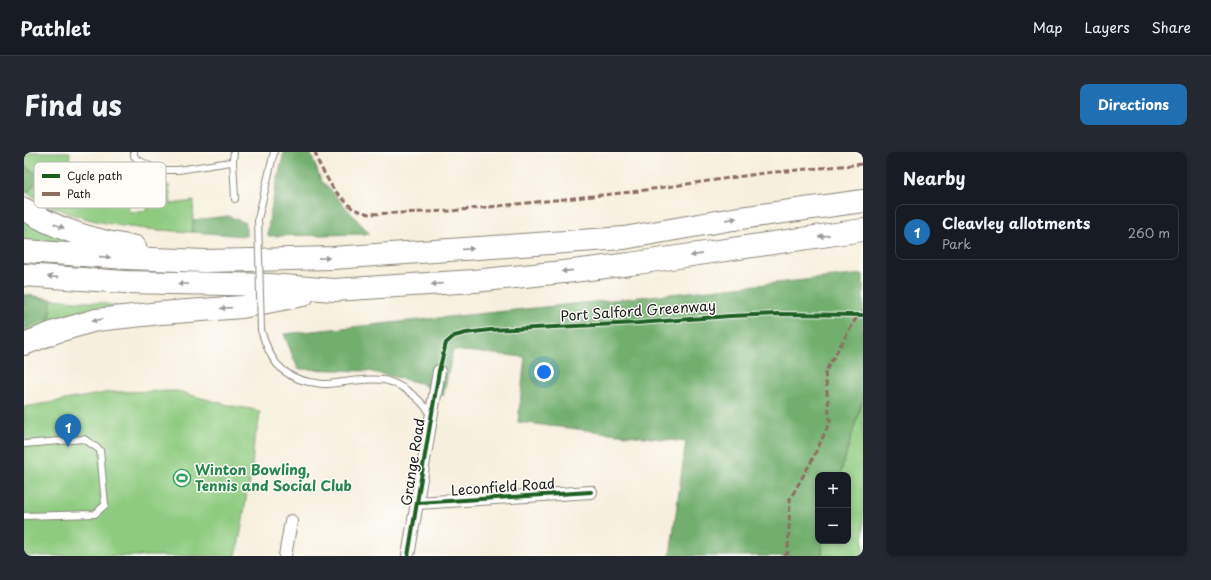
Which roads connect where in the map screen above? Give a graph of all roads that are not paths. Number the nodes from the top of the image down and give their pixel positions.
1 (134, 152) edge
2 (234, 152) edge
3 (274, 152) edge
4 (233, 160) junction
5 (142, 162) edge
6 (166, 170) edge
7 (235, 199) dead end
8 (863, 201) edge
9 (24, 209) edge
10 (863, 230) edge
11 (24, 251) edge
12 (285, 259) junction
13 (24, 275) edge
14 (334, 290) junction
15 (24, 344) edge
16 (439, 371) dead end
17 (432, 415) junction
18 (24, 444) edge
19 (590, 492) dead end
20 (417, 503) junction
21 (24, 516) edge
22 (291, 521) dead end
23 (285, 556) edge
24 (408, 556) edge

1 - 5 lane
2 - 4 lane
3 - 17 lane, bridge
4 - 6 lane
4 - 7 lane
12 -> 8 highway
9 -> 12 highway
10 -> 14 highway
11 -> 12 highway
14 -> 13 highway
14 -> 15 highway
16 - 17 street, Grange Road
17 - 20 street, Grange Road
18 - 21 lane
19 - 20 street, Leconfield Road
20 - 24 street, Grange Road
22 - 23 street

